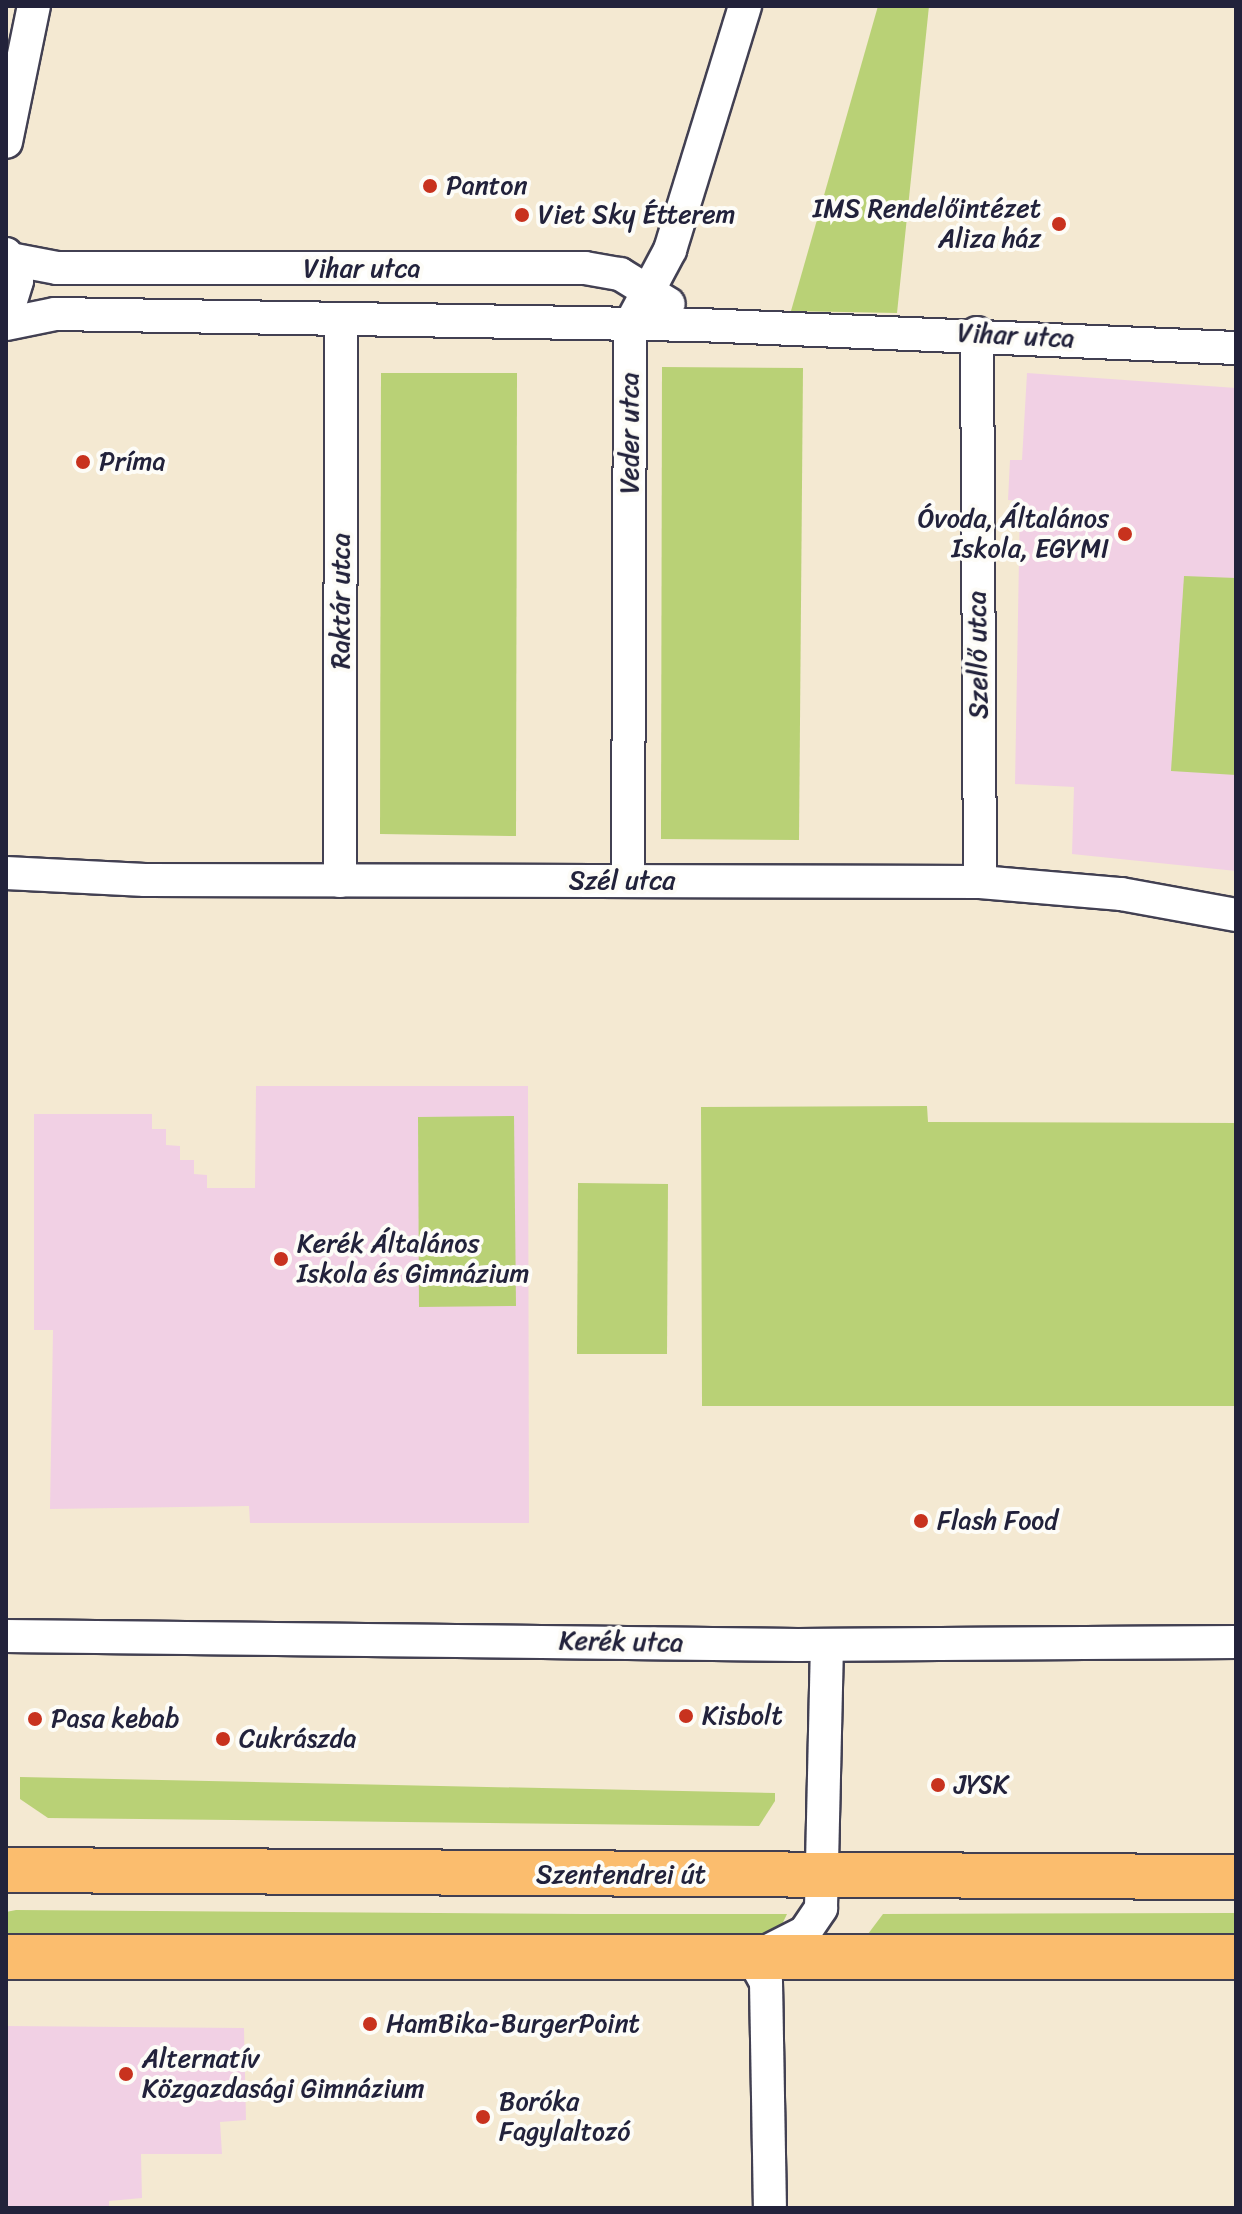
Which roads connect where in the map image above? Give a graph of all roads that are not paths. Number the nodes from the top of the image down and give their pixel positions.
1 (34, 6) edge
2 (745, 6) edge
3 (6, 142) edge
4 (8, 256) edge
5 (650, 292) junction
6 (6, 316) edge
7 (341, 320) junction
8 (6, 324) edge
9 (630, 325) junction
10 (700, 325) junction
11 (977, 333) junction
12 (1236, 348) edge
13 (6, 873) edge
14 (340, 881) junction
15 (628, 881) junction
16 (980, 882) junction
17 (1236, 915) edge
18 (6, 1636) edge
19 (1236, 1642) edge
20 (827, 1645) junction
21 (6, 1870) edge
22 (824, 1876) junction
23 (1236, 1877) edge
24 (6, 1957) edge
25 (1236, 1957) edge
26 (740, 1958) junction
27 (770, 2208) edge

1 - 3 street
2 - 5 street
4 - 5 street, Vihar utca
4 - 6 street
5 - 9 street
5 - 10 street, Vihar utca
7 - 8 street, Vihar utca
7 - 9 street, Vihar utca
7 - 14 street, Raktár utca
9 - 10 street, Vihar utca
9 - 15 street, Veder utca
10 - 11 street, Vihar utca
11 - 12 street, Vihar utca
11 - 16 street, Szellő utca
13 - 14 street, Szél utca
14 - 15 street, Szél utca
15 - 16 street, Szél utca
16 - 17 street, Szél utca
18 - 20 street, Kerék utca
19 - 20 street, Kerék utca
20 - 22 street
21 - 22 main road, Szentendrei út
22 - 23 main road, Szentendrei út
22 - 26 street
24 - 26 main road
25 - 26 main road
26 - 27 street

